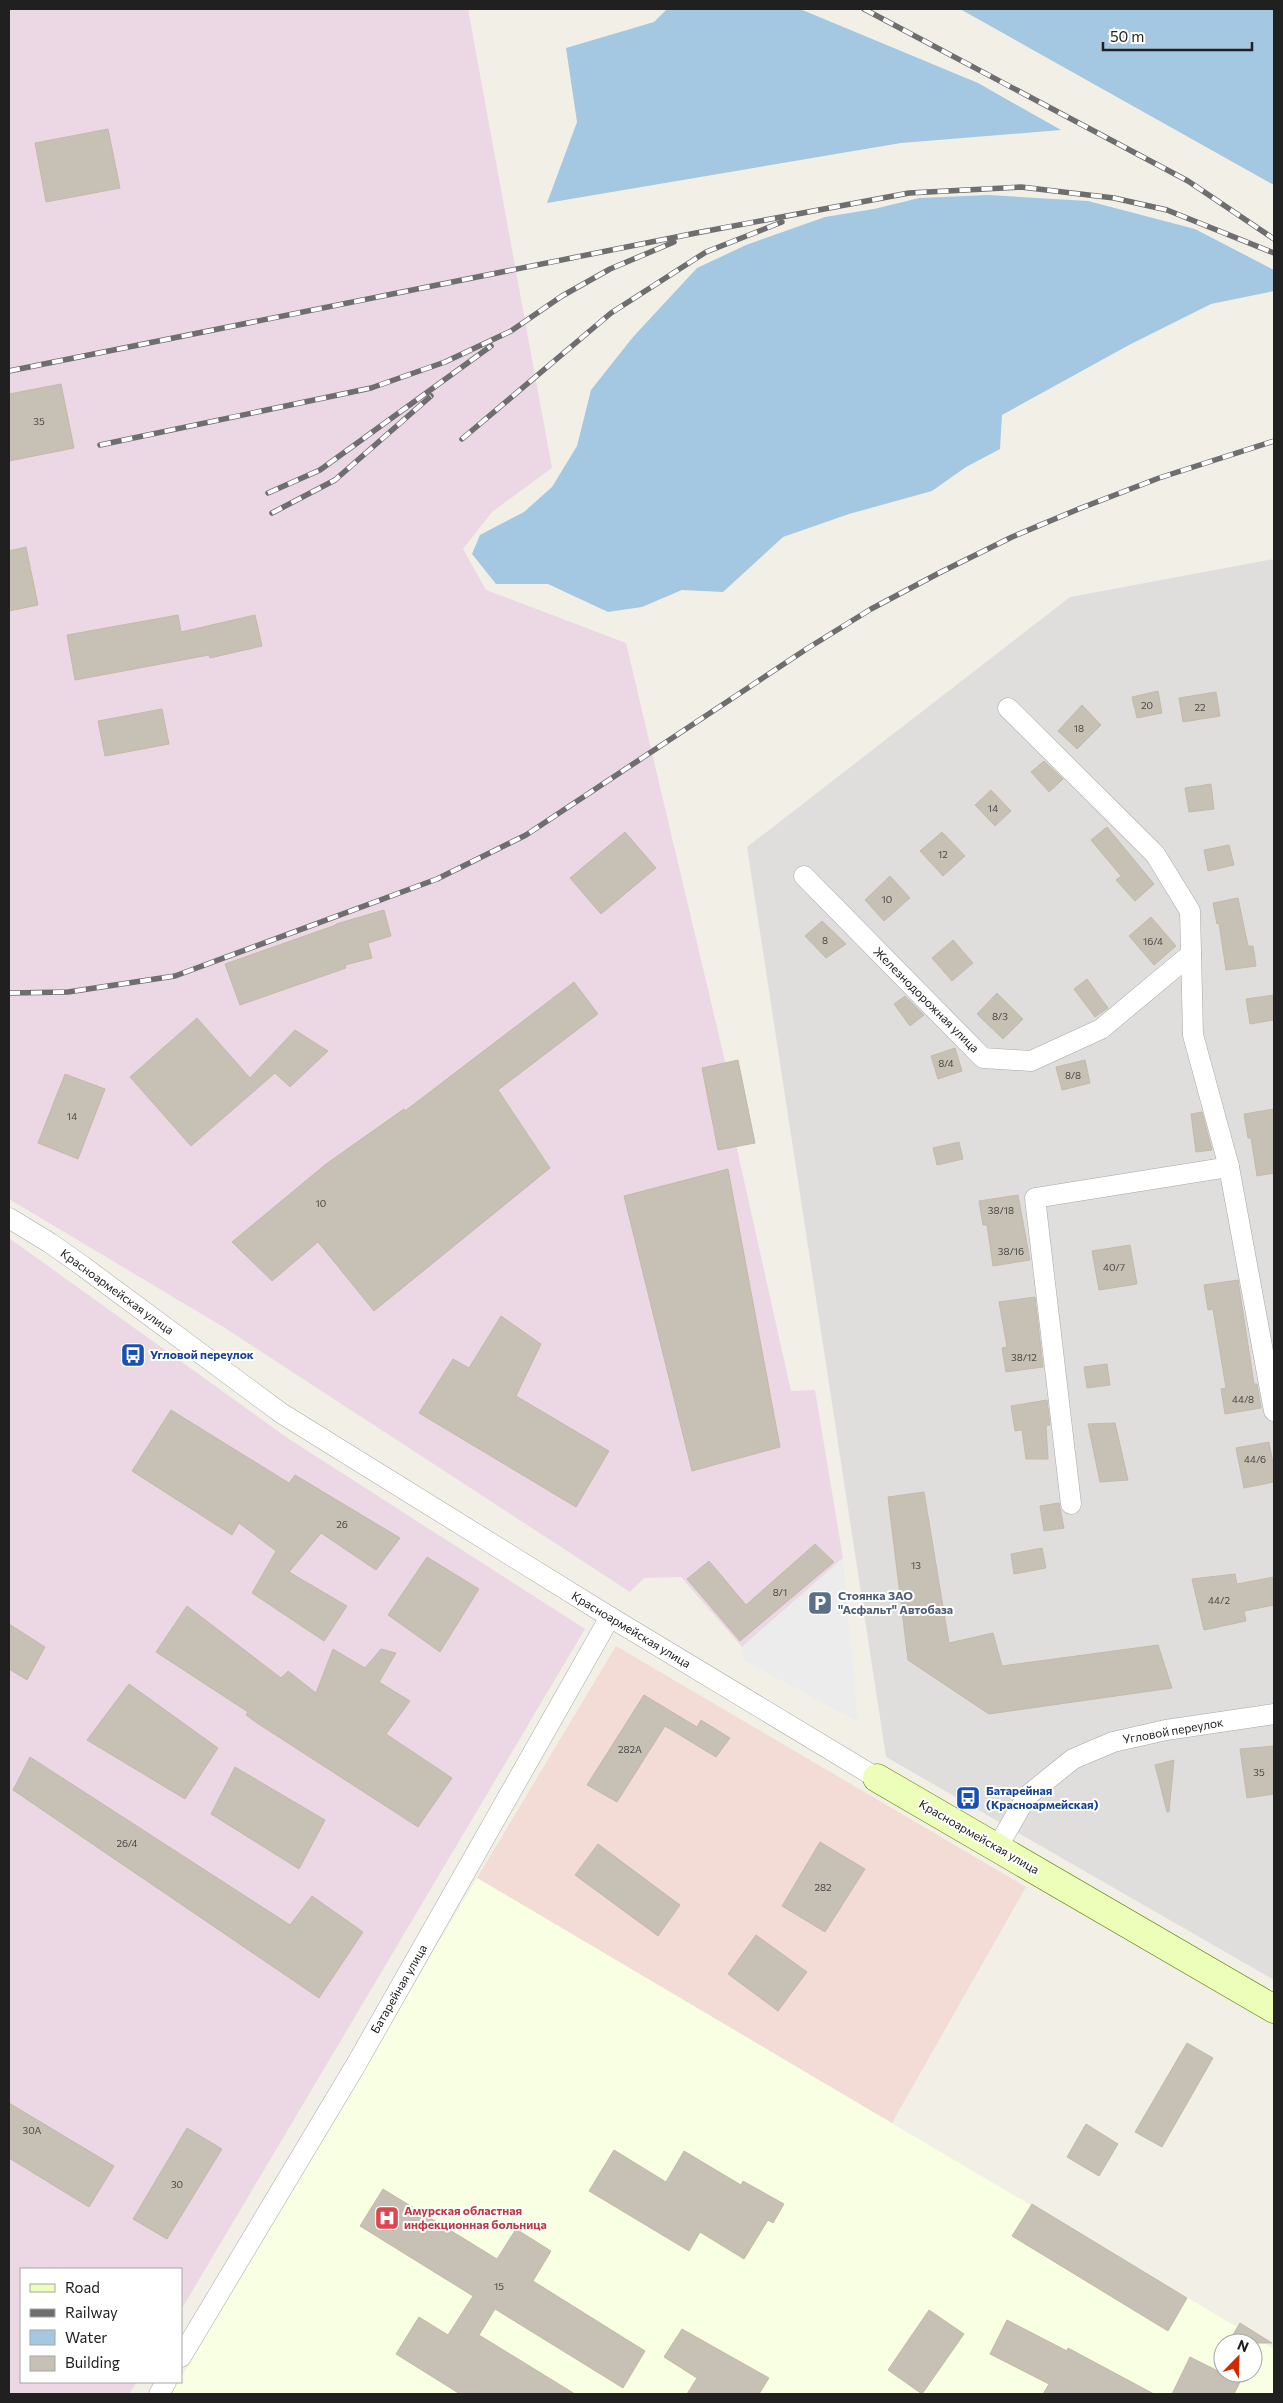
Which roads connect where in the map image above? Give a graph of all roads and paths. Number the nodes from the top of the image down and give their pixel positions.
1 (1008, 708) dead end
2 (804, 876) dead end
3 (1191, 954) junction
4 (1229, 1167) junction
5 (9, 1218) edge
6 (1274, 1411) edge
7 (1071, 1504) dead end
8 (610, 1617) junction
9 (1274, 1714) edge
10 (877, 1778) joint
11 (998, 1848) junction
12 (1274, 2009) edge
13 (182, 2355) edge
14 (165, 2383) edge
15 (159, 2394) edge

1 - 3 street
2 - 3 street, Железнодорожная улица
3 - 4 street
4 - 6 street
4 - 7 street
5 - 8 street, Красноармейская улица
8 - 10 street, Красноармейская улица
8 - 13 street, Батарейная улица
9 - 11 street, Угловой переулок
10 - 11 street, Красноармейская улица
11 - 12 street, Красноармейская улица
14 - 15 street

